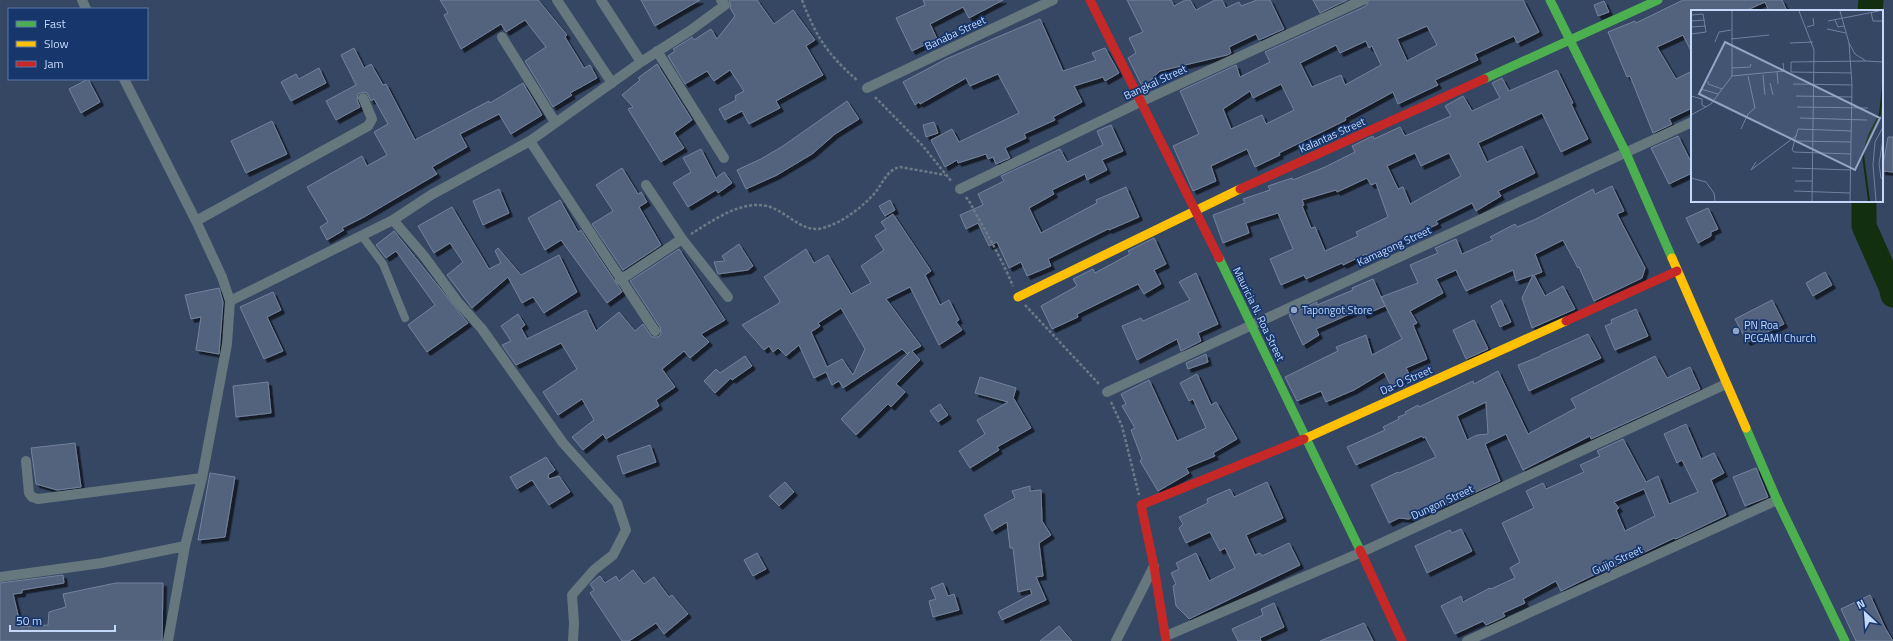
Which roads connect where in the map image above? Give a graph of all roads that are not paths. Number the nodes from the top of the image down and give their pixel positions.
1 (557, 0) edge
2 (601, 0) edge
3 (721, 0) edge
4 (1053, 0) edge
5 (1090, 0) edge
6 (1363, 0) edge
7 (1550, 0) edge
8 (1658, 0) edge
9 (502, 37) dead end
10 (1569, 41) junction
11 (657, 52) junction
12 (640, 62) junction
13 (125, 80) edge
14 (612, 83) junction
15 (867, 88) road end
16 (363, 98) dead end
17 (1140, 102) junction
18 (555, 122) junction
19 (1691, 122) edge
20 (530, 141) junction
21 (1626, 153) junction
22 (724, 158) dead end
23 (646, 184) dead end
24 (960, 189) road end
25 (1194, 210) junction
26 (393, 220) junction
27 (196, 221) junction
28 (362, 236) junction
29 (682, 239) junction
30 (1677, 271) junction
31 (620, 280) junction
32 (728, 297) dead end
33 (1018, 297) road end
34 (230, 301) junction
35 (405, 318) dead end
36 (1251, 324) junction
37 (655, 331) dead end
38 (1726, 384) junction
39 (1107, 392) road end
40 (1307, 438) junction
41 (26, 461) dead end
42 (202, 478) junction
43 (1777, 500) junction
44 (185, 546) junction
45 (1362, 552) junction
46 (1154, 566) junction
47 (0, 577) edge
48 (1166, 639) edge
49 (168, 641) edge
50 (573, 641) edge
51 (1116, 641) edge
52 (1402, 641) edge
53 (1467, 641) edge
54 (1845, 641) edge

1 - 14 street
2 - 12 street
3 - 11 street
4 - 15 street, Banaba Street
5 - 17 street, Mauricia N. Roa Street
6 - 17 street, Bangkal Street
7 - 10 street
8 - 10 street, Kalantas Street
9 - 18 street
10 - 21 street
10 - 25 street, Kalantas Street
11 - 12 street
11 - 22 street
12 - 14 street
13 - 27 street
14 - 18 street
16 - 27 street
17 - 24 street, Bangkal Street
17 - 25 street, Mauricia N. Roa Street
18 - 20 street
19 - 21 street, Kamagong Street
20 - 26 street
20 - 31 street
21 - 30 street
21 - 36 street, Kamagong Street
23 - 29 street
25 - 33 street, Kalantas Street
25 - 36 street, Mauricia N. Roa Street
26 - 28 street
26 - 50 street
27 - 34 street
28 - 34 street
28 - 35 lane
29 - 31 street
29 - 32 street
30 - 38 street
30 - 40 street, Da-O Street
31 - 37 street
34 - 42 street
36 - 39 street, Kamagong Street
36 - 40 street, Mauricia N. Roa Street
38 - 43 street
38 - 45 street, Dungon Street
40 - 45 street, Mauricia N. Roa Street
40 - 46 street, Da-O Street
41 - 42 street
42 - 44 street
43 - 53 street, Guijo Street
43 - 54 street
44 - 47 street
44 - 49 street
45 - 48 street, Dungon Street
45 - 52 street, Mauricia N. Roa Street
46 - 48 street
46 - 51 street

